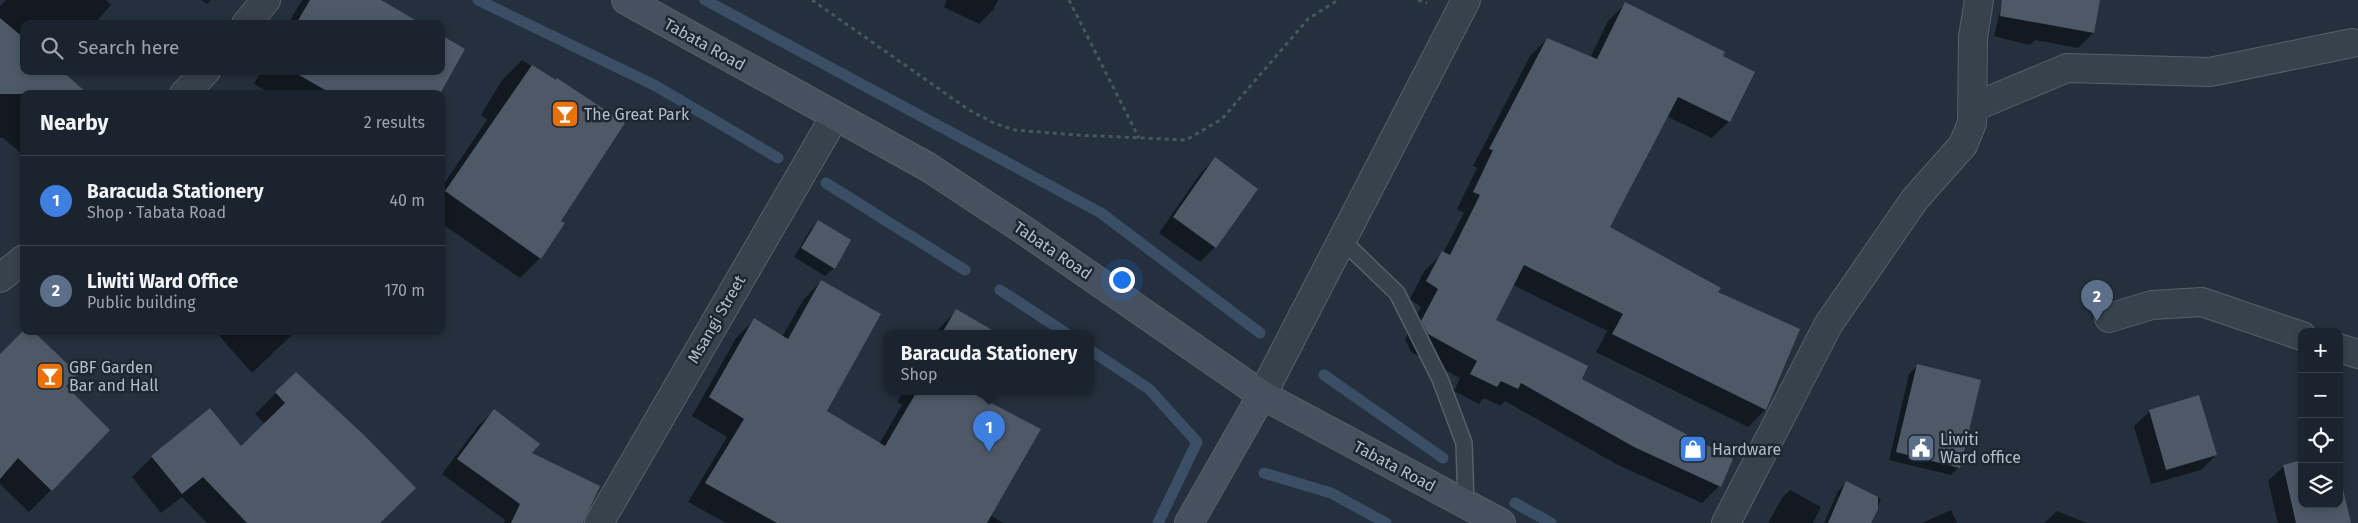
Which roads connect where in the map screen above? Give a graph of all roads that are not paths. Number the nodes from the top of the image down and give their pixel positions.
1 (266, 0) edge
2 (626, 0) edge
3 (1466, 0) edge
4 (1979, 0) edge
5 (249, 20) edge
6 (2352, 43) dead end
7 (202, 75) edge
8 (188, 90) edge
9 (1974, 107) junction
10 (835, 116) junction
11 (1342, 240) junction
12 (20, 262) edge
13 (0, 278) edge
14 (2109, 318) dead end
15 (2298, 335) edge
16 (2343, 349) edge
17 (2358, 354) edge
18 (1262, 395) junction
19 (1466, 504) junction
20 (599, 523) edge
21 (1189, 523) edge
22 (1500, 523) edge
23 (1726, 523) edge

1 - 5 street
2 - 10 main road, Tabata Road
3 - 11 street
4 - 9 street
6 - 9 street
7 - 8 street
9 - 23 street
10 - 18 main road, Tabata Road
10 - 20 street, Msangi Street
11 - 18 street
11 - 19 lane
12 - 13 street
14 - 15 street
16 - 17 street
18 - 19 main road, Tabata Road
18 - 21 main road
19 - 22 main road, Tabata Road

